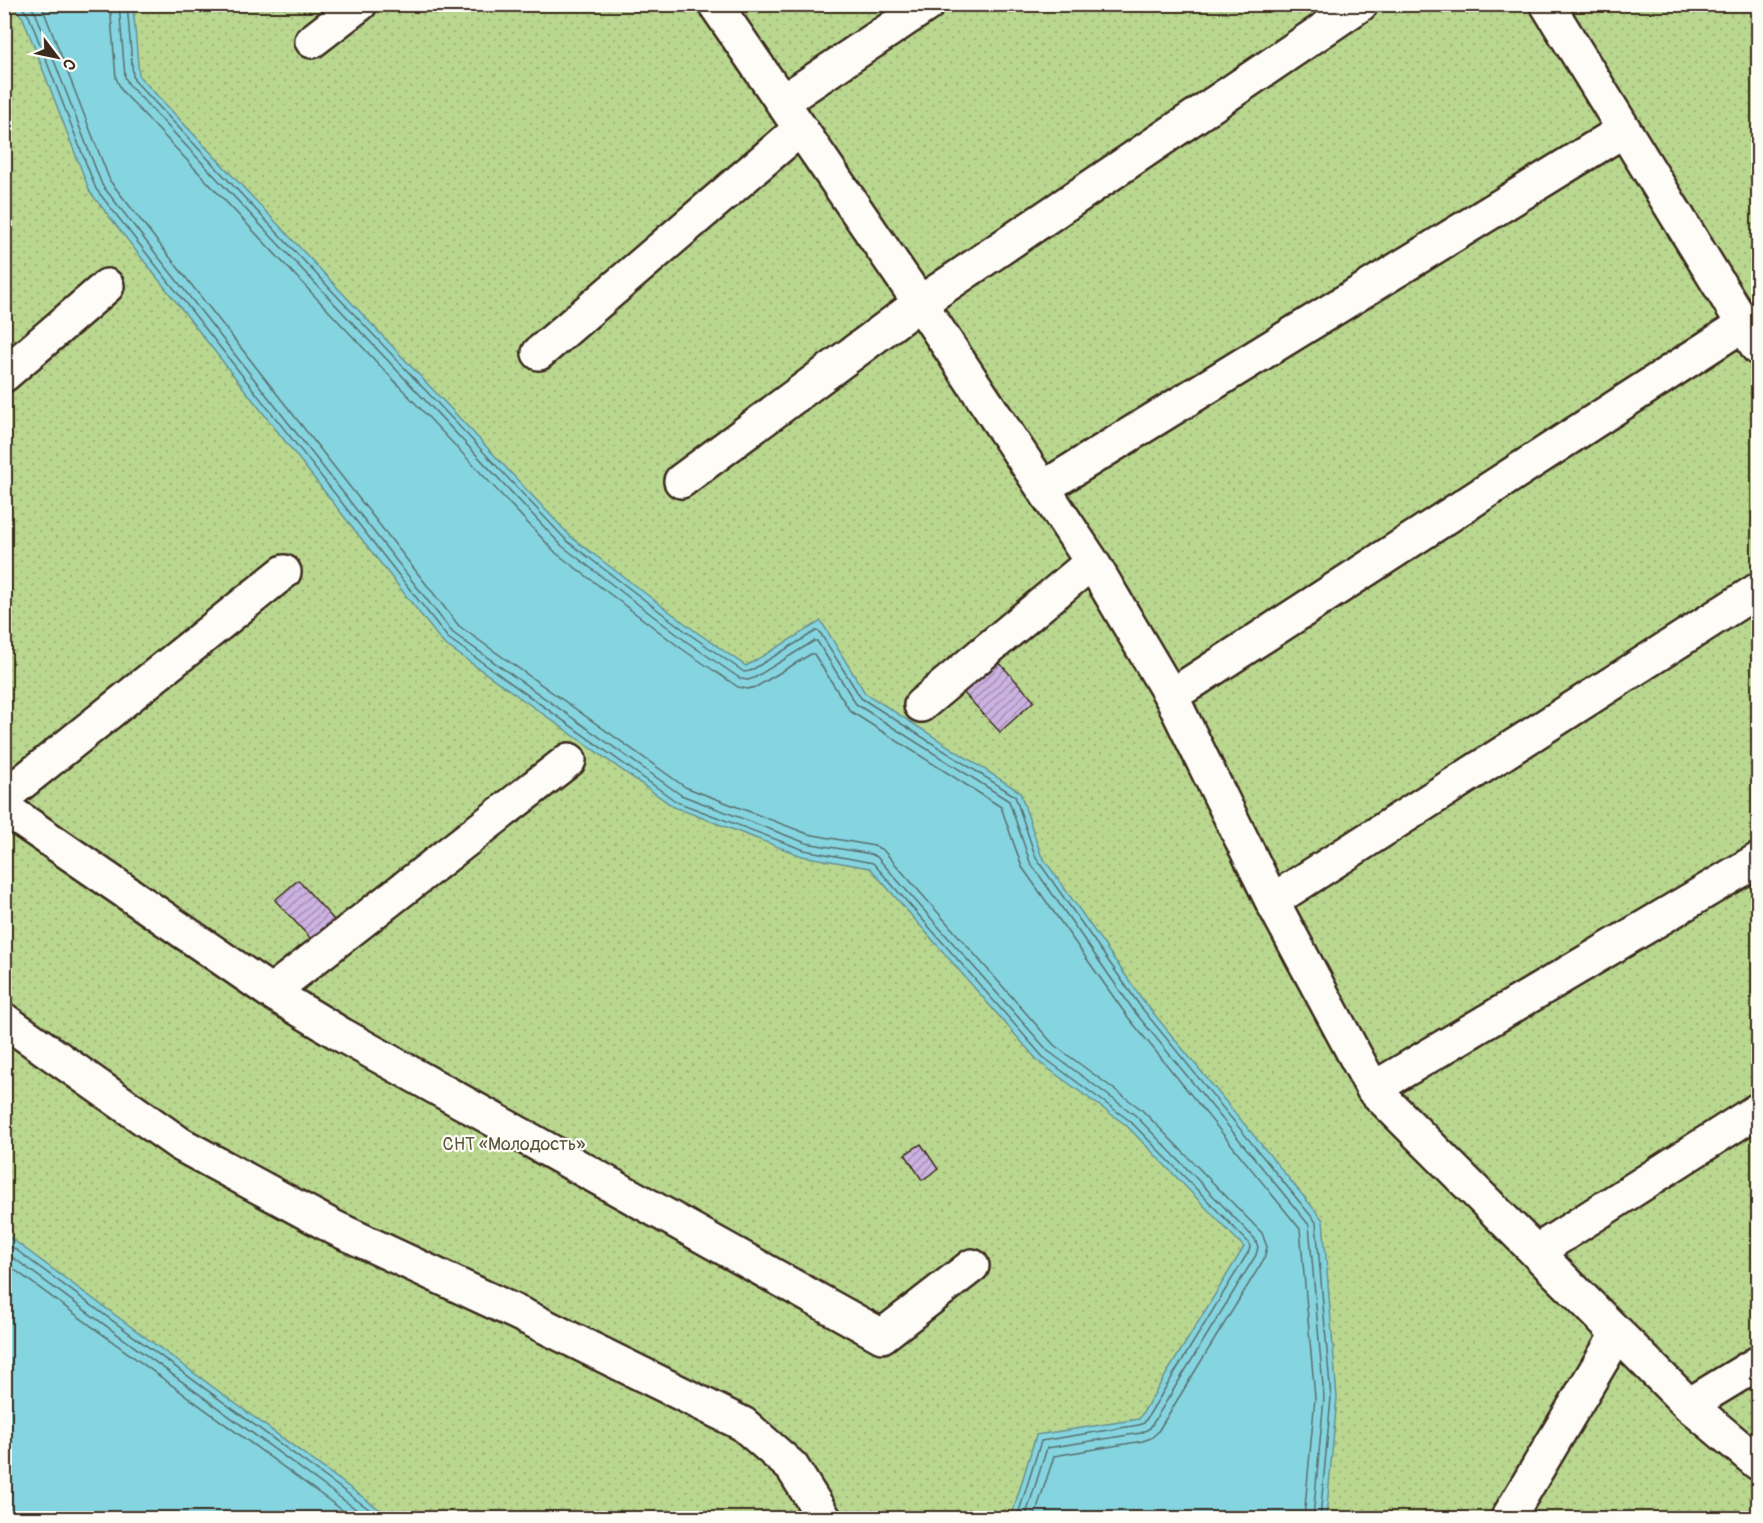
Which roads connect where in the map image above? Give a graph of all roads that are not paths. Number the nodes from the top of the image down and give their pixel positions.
1 (360, 4) edge
2 (715, 4) edge
3 (928, 4) edge
4 (1360, 4) edge
5 (1547, 4) edge
6 (312, 41) dead end
7 (782, 102) junction
8 (800, 129) junction
9 (1624, 130) junction
10 (107, 286) dead end
11 (920, 303) junction
12 (1751, 336) edge
13 (539, 353) dead end
14 (4, 375) edge
15 (681, 481) dead end
16 (1043, 488) junction
17 (1092, 562) junction
18 (284, 572) dead end
19 (1758, 590) edge
20 (1171, 696) junction
21 (921, 705) dead end
22 (569, 760) dead end
23 (4, 797) edge
24 (4, 808) edge
25 (1758, 861) edge
26 (1272, 901) junction
27 (271, 992) junction
28 (4, 1020) edge
29 (1373, 1089) junction
30 (1758, 1110) edge
31 (1536, 1252) junction
32 (972, 1266) dead end
33 (1618, 1333) junction
34 (1758, 1363) edge
35 (1689, 1405) junction
36 (1758, 1462) edge
37 (824, 1518) edge
38 (1508, 1518) edge

1 - 6 street
2 - 7 street
3 - 7 street
4 - 11 street
5 - 9 street
7 - 8 street
8 - 11 street
8 - 13 street
9 - 12 street
9 - 16 street
10 - 14 street
11 - 15 street
11 - 16 street
12 - 20 street
16 - 17 street
17 - 20 street
17 - 21 street
18 - 23 street
19 - 26 street
20 - 26 street
22 - 27 street
24 - 27 street
25 - 29 street
26 - 29 street
27 - 32 street
28 - 37 street
29 - 31 street
30 - 31 street
31 - 33 street
33 - 35 street
33 - 38 street
34 - 35 street
35 - 36 street

